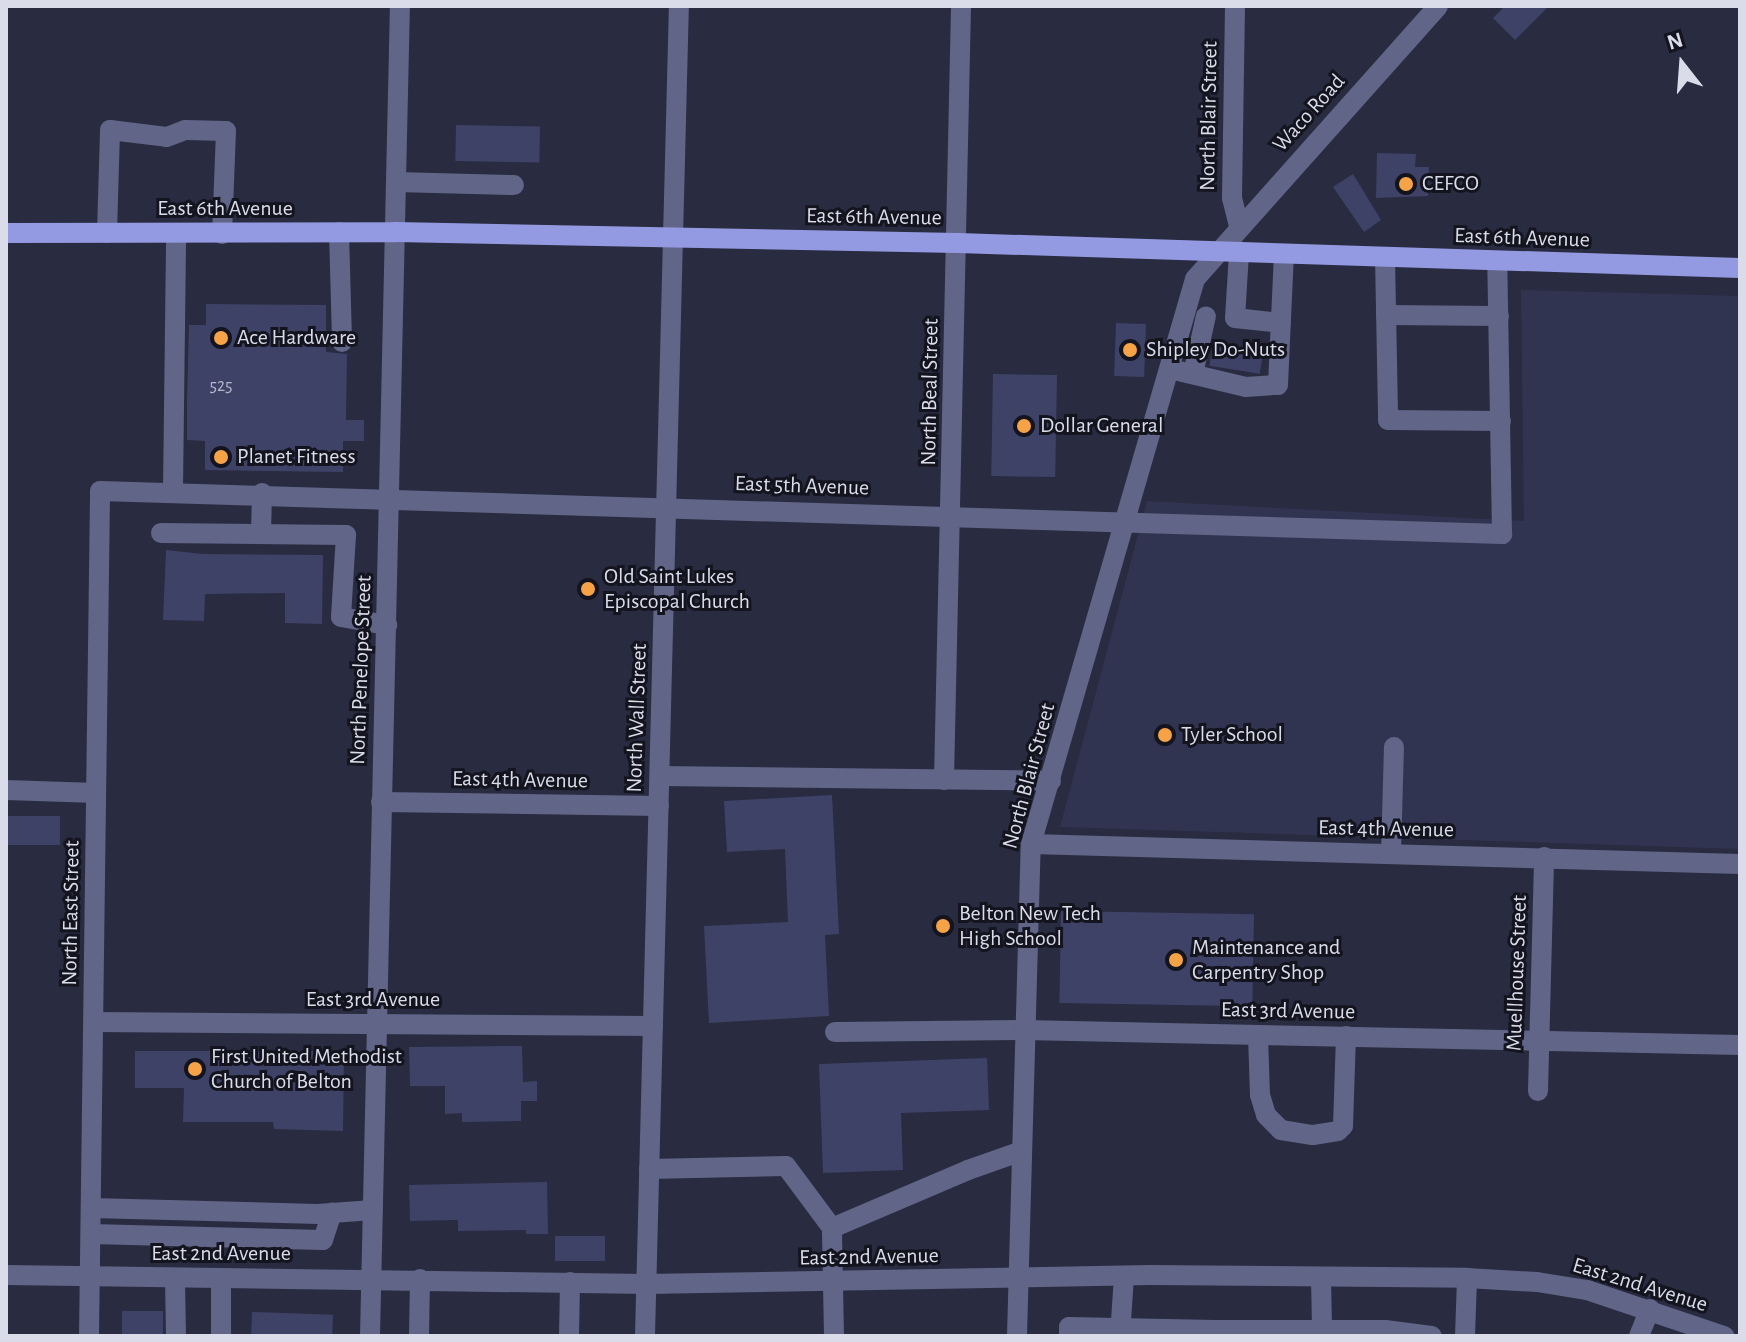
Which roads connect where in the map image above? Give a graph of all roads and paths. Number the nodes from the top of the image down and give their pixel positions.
1 (400, 6) edge
2 (679, 6) edge
3 (961, 6) edge
4 (1235, 6) edge
5 (1438, 6) edge
6 (396, 182) junction
7 (514, 185) dead end
8 (1239, 226) junction
9 (339, 232) junction
10 (395, 232) junction
11 (6, 233) edge
12 (107, 233) junction
13 (176, 234) junction
14 (222, 234) junction
15 (674, 237) junction
16 (958, 243) junction
17 (1216, 252) junction
18 (1239, 253) junction
19 (1284, 254) junction
20 (1385, 257) junction
21 (1497, 261) junction
22 (1740, 268) edge
23 (1196, 315) junction
24 (1386, 315) junction
25 (1499, 316) junction
26 (1235, 318) junction
27 (1281, 323) junction
28 (342, 342) dead end
29 (1170, 369) junction
30 (1193, 374) junction
31 (1501, 421) junction
32 (173, 490) junction
33 (100, 491) joint
34 (262, 493) junction
35 (390, 500) junction
36 (667, 506) junction
37 (951, 515) junction
38 (1127, 521) junction
39 (161, 533) dead end
40 (261, 534) junction
41 (387, 625) junction
42 (1394, 747) dead end
43 (660, 776) junction
44 (944, 780) junction
45 (1051, 781) junction
46 (6, 790) edge
47 (96, 793) junction
48 (381, 802) junction
49 (659, 806) junction
50 (1031, 844) junction
51 (1391, 853) junction
52 (1544, 857) junction
53 (1740, 864) edge
54 (94, 1022) junction
55 (376, 1024) junction
56 (653, 1026) junction
57 (1024, 1030) junction
58 (835, 1032) dead end
59 (1258, 1035) junction
60 (1346, 1036) junction
61 (1538, 1040) junction
62 (1740, 1045) edge
63 (1538, 1091) dead end
64 (1022, 1151) junction
65 (649, 1169) junction
66 (91, 1208) junction
67 (373, 1210) junction
68 (332, 1212) junction
69 (832, 1228) junction
70 (91, 1234) junction
71 (6, 1275) edge
72 (90, 1276) junction
73 (1124, 1276) junction
74 (1321, 1277) junction
75 (1467, 1278) junction
76 (175, 1279) junction
77 (221, 1279) junction
78 (371, 1279) junction
79 (420, 1279) junction
80 (1019, 1279) junction
81 (570, 1282) junction
82 (830, 1282) junction
83 (646, 1284) junction
84 (1650, 1309) junction
85 (1322, 1330) junction
86 (1120, 1332) edge
87 (1166, 1333) edge
88 (1215, 1333) edge
89 (1301, 1333) edge
90 (1719, 1335) edge
91 (89, 1336) edge
92 (176, 1336) edge
93 (221, 1336) edge
94 (370, 1336) edge
95 (419, 1336) edge
96 (569, 1336) edge
97 (645, 1336) edge
98 (834, 1336) edge
99 (1017, 1336) edge
100 (1069, 1336) edge
101 (1432, 1336) edge
102 (1465, 1336) edge
103 (1639, 1336) edge

1 - 6 street, North Penelope Street
2 - 15 street, North Wall Street
3 - 16 street, North Beal Street
4 - 8 street, North Blair Street
5 - 8 street, Waco Road
6 - 7 street
6 - 10 street, North Penelope Street
8 - 17 street, Waco Road
9 - 10 main road, East 6th Avenue
9 - 14 main road, East 6th Avenue
9 - 28 street
10 - 15 main road, East 6th Avenue
10 - 35 street, North Penelope Street
11 - 12 main road, East 6th Avenue
12 - 13 main road, East 6th Avenue
12 - 14 street
13 - 14 main road, East 6th Avenue
13 - 32 street
15 - 16 main road, East 6th Avenue
15 - 36 street, North Wall Street
16 - 17 main road, East 6th Avenue
16 - 37 street, North Beal Street
17 - 18 main road, East 6th Avenue
17 - 23 street, North Blair Street
18 - 19 main road, East 6th Avenue
18 - 26 street
19 - 20 main road, East 6th Avenue
19 - 27 street
20 - 21 main road, East 6th Avenue
20 - 24 street
21 - 22 main road, East 6th Avenue
21 - 25 street
23 - 26 street
23 - 29 street, North Blair Street
23 - 30 street
24 - 25 street
24 - 31 street
25 - 31 street
26 - 27 street
27 - 30 street
29 - 30 street
29 - 38 street, North Blair Street
31 - 38 street, East 5th Avenue
32 - 33 street, East 5th Avenue
32 - 34 street, East 5th Avenue
33 - 47 street, North East Street
34 - 35 street, East 5th Avenue
34 - 40 street
35 - 36 street, East 5th Avenue
35 - 41 street, North Penelope Street
36 - 37 street, East 5th Avenue
36 - 43 street, North Wall Street
37 - 38 street, East 5th Avenue
37 - 44 street, North Beal Street
38 - 45 street, North Blair Street
39 - 40 street
40 - 41 street
41 - 48 street, North Penelope Street
42 - 51 street
43 - 44 street
43 - 49 street, North Wall Street
44 - 45 street
45 - 50 street, North Blair Street
46 - 47 street
47 - 54 street, North East Street
48 - 49 street, East 4th Avenue
48 - 55 street, North Penelope Street
49 - 56 street, North Wall Street
50 - 51 street, East 4th Avenue
50 - 57 street, North Blair Street
51 - 52 street, East 4th Avenue
52 - 53 street, East 4th Avenue
52 - 61 street, Muellhouse Street
54 - 55 street, East 3rd Avenue
54 - 66 street, North East Street
55 - 56 street, East 3rd Avenue
55 - 67 street, North Penelope Street
56 - 65 street, North Wall Street
57 - 58 street, East 3rd Avenue
57 - 59 street, East 3rd Avenue
57 - 64 street, North Blair Street
59 - 60 street, East 3rd Avenue
59 - 60 street
60 - 61 street, East 3rd Avenue
61 - 62 street, East 3rd Avenue
61 - 63 street, Muellhouse Street
64 - 69 street
64 - 80 street, North Blair Street
65 - 69 street
65 - 83 street, North Wall Street
66 - 68 street
66 - 70 street, North East Street
67 - 68 street
67 - 78 street, North Penelope Street
68 - 70 street
69 - 82 street
70 - 72 street, North East Street
71 - 72 street, East 2nd Avenue
72 - 76 street, East 2nd Avenue
72 - 91 street, North East Street
73 - 74 street, East 2nd Avenue
73 - 80 street, East 2nd Avenue
73 - 86 street
74 - 75 street, East 2nd Avenue
74 - 85 street
75 - 84 street, East 2nd Avenue
75 - 102 street
76 - 77 street, East 2nd Avenue
76 - 92 street
77 - 78 street, East 2nd Avenue
77 - 93 street
78 - 79 street, East 2nd Avenue
78 - 94 street, North Penelope Street
79 - 81 street, East 2nd Avenue
79 - 95 street
80 - 82 street, East 2nd Avenue
80 - 99 street, North Blair Street
81 - 83 street, East 2nd Avenue
81 - 96 street
82 - 83 street, East 2nd Avenue
82 - 98 street
83 - 97 street, North Wall Street
84 - 90 street, East 2nd Avenue
84 - 103 street
85 - 89 street
85 - 101 street
86 - 87 street
86 - 100 street
87 - 88 street
88 - 89 street

